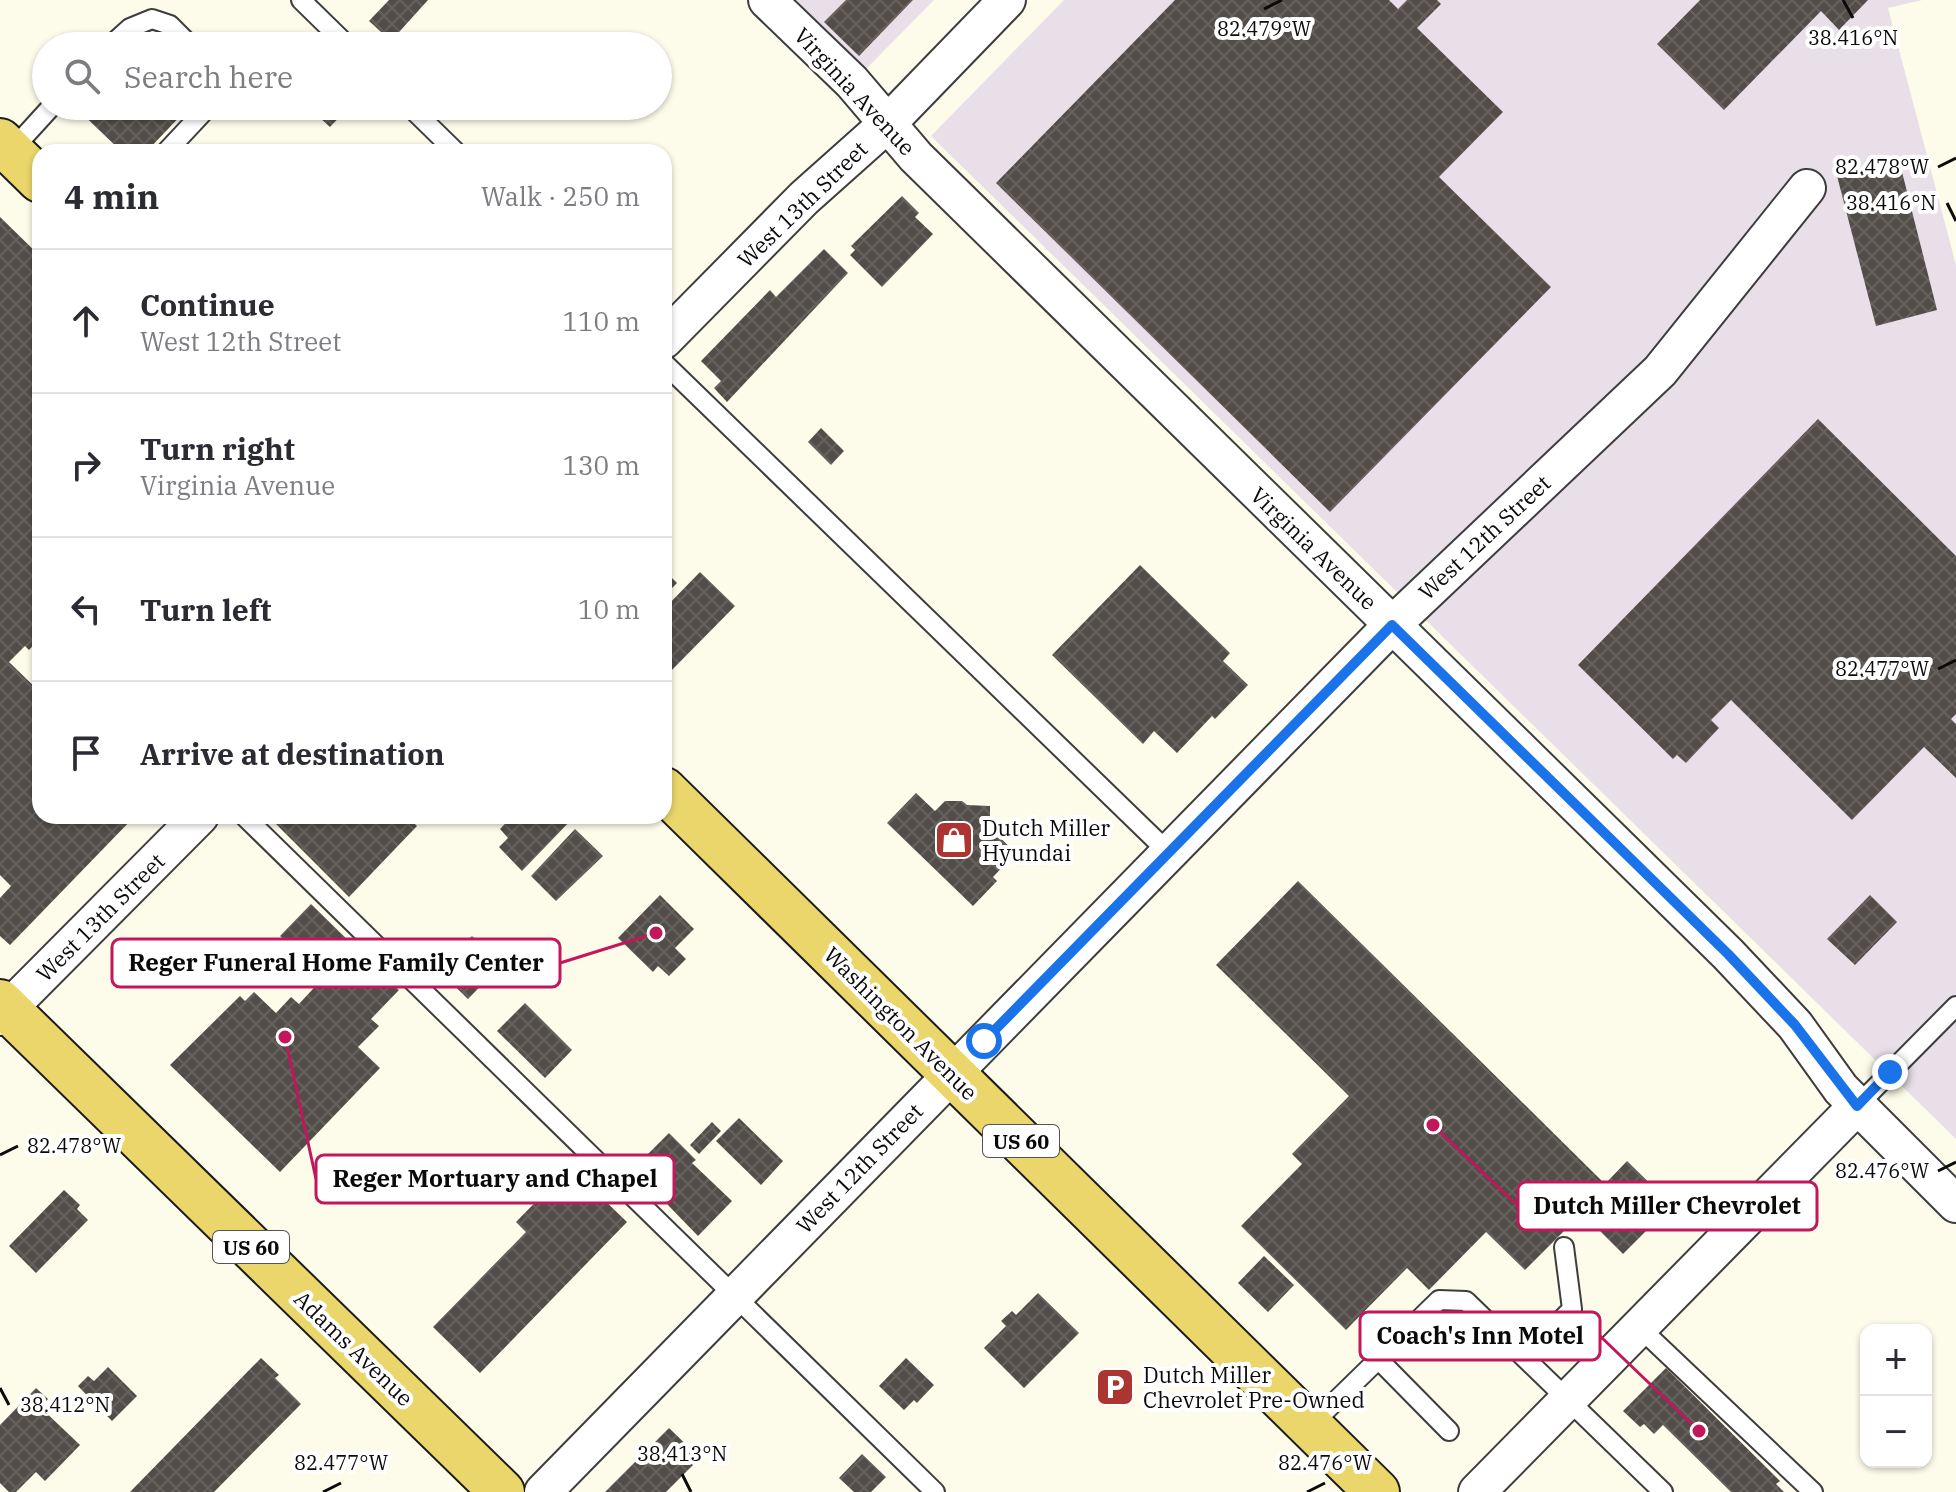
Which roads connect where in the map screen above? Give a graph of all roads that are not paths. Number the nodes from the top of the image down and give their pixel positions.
1 (301, 0) edge
2 (767, 0) edge
3 (1007, 0) edge
4 (126, 32) edge
5 (177, 32) edge
6 (334, 32) edge
7 (43, 120) edge
8 (196, 120) edge
9 (423, 120) edge
10 (887, 124) junction
11 (173, 144) edge
12 (448, 144) edge
13 (17, 158) edge
14 (1807, 188) dead end
15 (672, 332) edge
16 (672, 371) edge
17 (1392, 625) junction
18 (672, 798) edge
19 (192, 824) edge
20 (252, 824) edge
21 (1168, 852) junction
22 (1956, 1006) edge
23 (3, 1010) edge
24 (952, 1073) junction
25 (1857, 1106) junction
26 (1956, 1204) edge
27 (1564, 1247) dead end
28 (735, 1294) junction
29 (1639, 1327) junction
30 (1525, 1356) junction
31 (1378, 1359) junction
32 (1567, 1400) junction
33 (1310, 1426) junction
34 (1449, 1431) dead end
35 (502, 1492) edge
36 (543, 1492) edge
37 (935, 1492) edge
38 (1377, 1492) edge
39 (1477, 1492) edge
40 (1663, 1492) edge
41 (1813, 1492) edge

1 - 6 lane
2 - 10 street, Virginia Avenue
3 - 10 street, West 13th Street
4 - 5 lane
7 - 13 lane
8 - 11 lane
9 - 12 lane
10 - 15 street, West 13th Street
10 - 17 street, Virginia Avenue
14 - 17 street, West 12th Street
16 - 21 lane
17 - 21 street, West 12th Street
17 - 25 street, Virginia Avenue
18 - 24 main road, Washington Avenue / US 60
19 - 23 street, West 13th Street
20 - 28 lane
21 - 24 street, West 12th Street
22 - 25 lane
23 - 35 main road, Adams Avenue / US 60
24 - 28 street, West 12th Street
24 - 33 main road, Washington Avenue / US 60
25 - 26 street, Virginia Avenue
25 - 29 street
27 - 30 lane
28 - 36 street, West 12th Street
28 - 37 lane
29 - 32 street
29 - 41 lane
30 - 31 lane
30 - 32 lane
31 - 33 lane
31 - 34 lane
32 - 39 street
32 - 40 lane
33 - 38 main road, Washington Avenue / US 60

